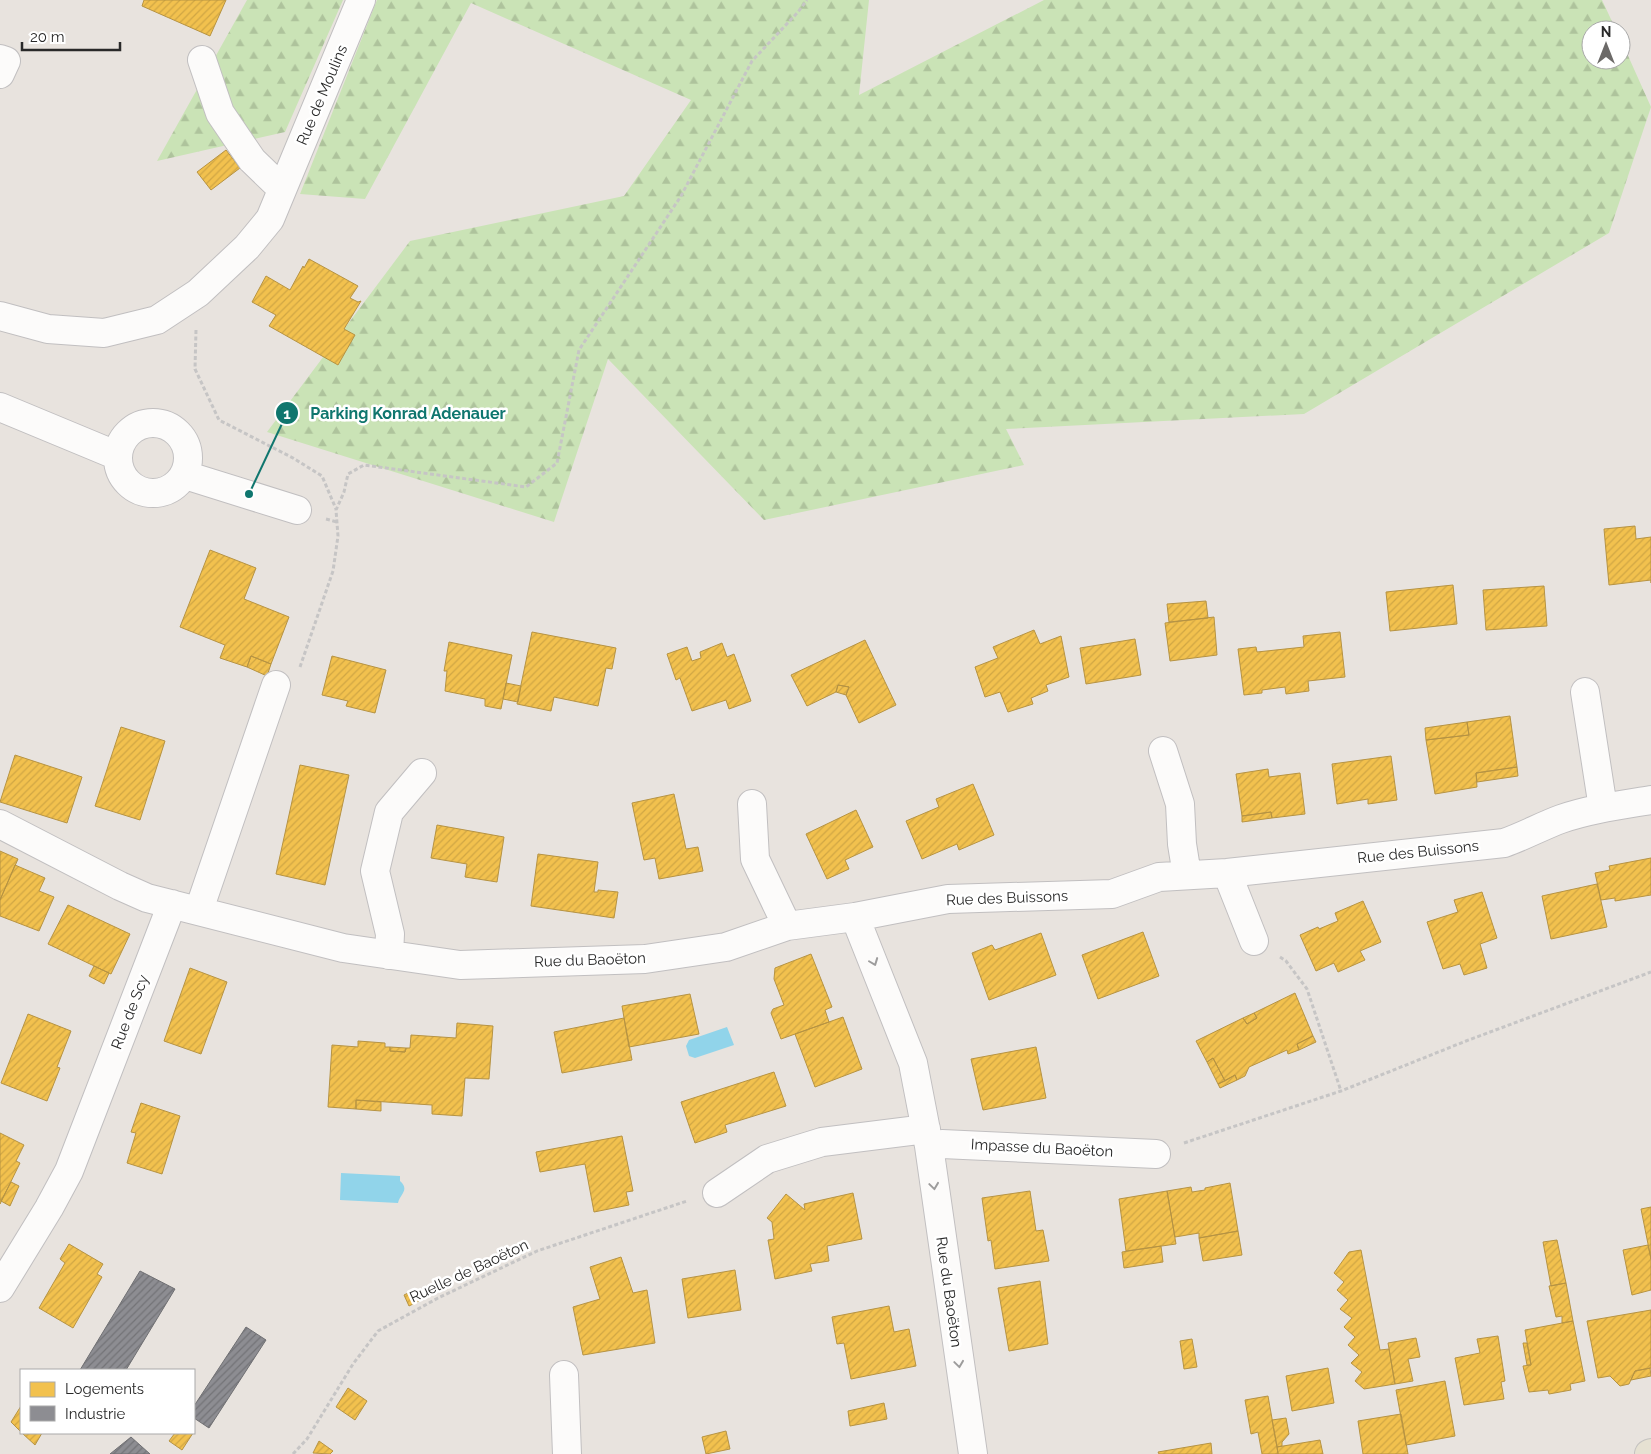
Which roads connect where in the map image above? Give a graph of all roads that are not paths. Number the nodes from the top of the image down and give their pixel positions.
1 (361, 0) edge
2 (0, 59) edge
3 (202, 60) dead end
4 (0, 74) edge
5 (282, 189) junction
6 (0, 316) edge
7 (0, 407) edge
8 (118, 456) junction
9 (185, 474) junction
10 (296, 510) dead end
11 (287, 678) road end
12 (1585, 692) dead end
13 (1162, 751) dead end
14 (422, 773) dead end
15 (1651, 800) edge
16 (752, 804) dead end
17 (1603, 808) junction
18 (0, 824) edge
19 (1227, 873) junction
20 (1187, 875) junction
21 (172, 904) junction
22 (199, 910) junction
23 (855, 917) junction
24 (787, 926) junction
25 (1254, 941) road end
26 (389, 955) junction
27 (927, 1138) junction
28 (1156, 1154) road end
29 (717, 1193) road end
30 (0, 1288) edge
31 (564, 1375) dead end
32 (567, 1454) edge
33 (973, 1454) edge

1 - 5 street, Rue de Moulins
2 - 4 street
3 - 5 street
5 - 6 street, Rue de Moulins
7 - 8 street
8 - 9 street
8 - 9 street
9 - 10 street
11 - 22 street
12 - 17 street
13 - 20 street
14 - 26 street
15 - 17 street, Rue des Buissons
16 - 24 street
17 - 19 street, Rue des Buissons
18 - 21 street
19 - 20 street, Rue des Buissons
19 - 25 street
20 - 23 street, Rue des Buissons
21 - 22 street, Rue du Baoëton
21 - 30 street, Rue de Scy
22 - 26 street, Rue du Baoëton
23 - 24 street, Rue du Baoëton
23 -> 27 street, Rue du Baoëton
24 - 26 street, Rue du Baoëton
27 - 28 street, Impasse du Baoëton
27 - 29 street
27 -> 33 street, Rue du Baoëton
31 - 32 street

